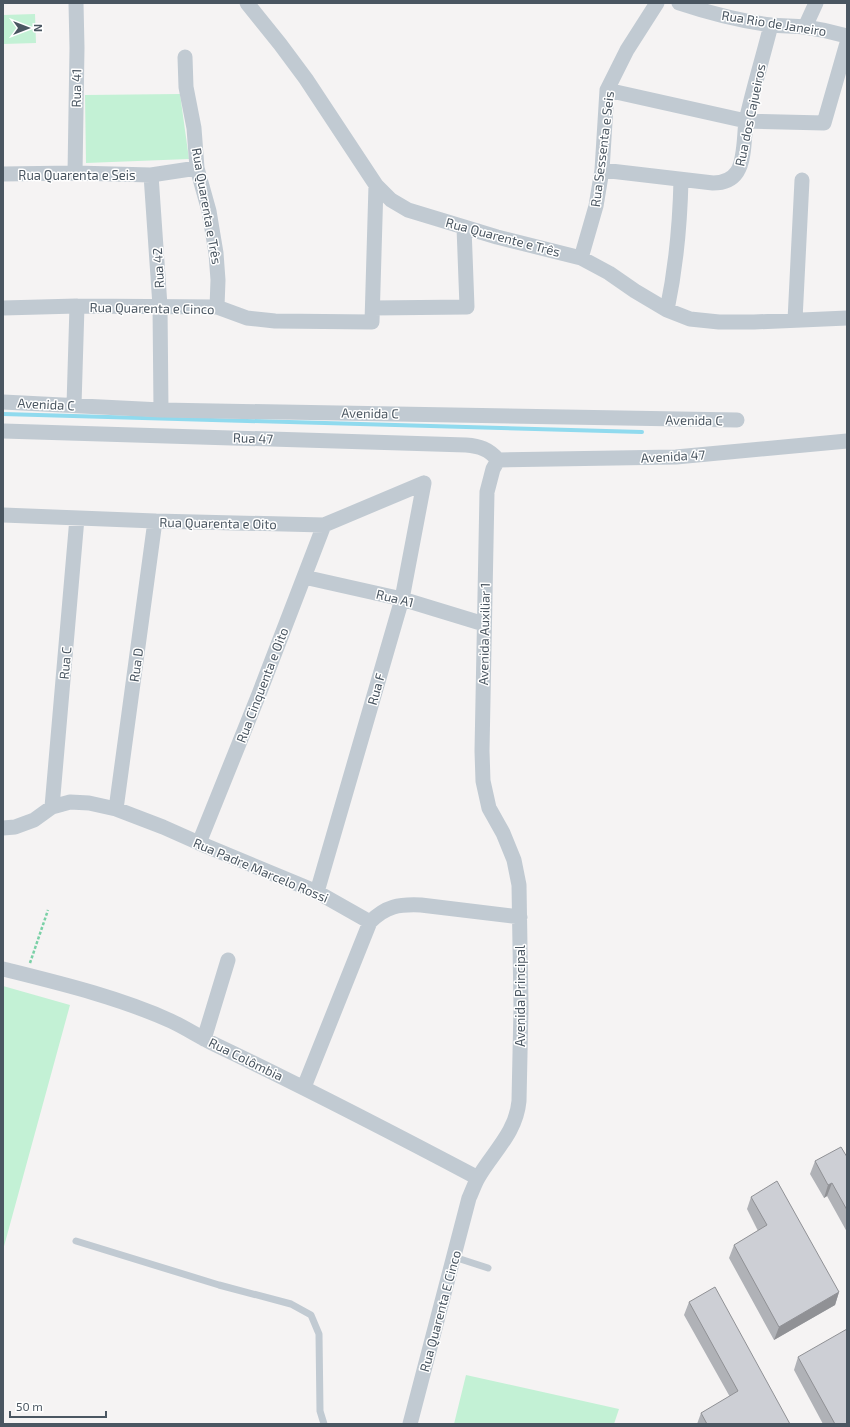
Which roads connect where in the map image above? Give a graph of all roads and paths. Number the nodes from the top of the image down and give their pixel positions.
1 (76, 3) edge
2 (247, 3) edge
3 (657, 3) edge
4 (679, 3) edge
5 (816, 3) edge
6 (728, 10) edge
7 (771, 25) junction
8 (805, 27) junction
9 (847, 36) edge
10 (847, 43) edge
11 (184, 58) dead end
12 (607, 90) junction
13 (746, 121) junction
14 (197, 168) junction
15 (602, 170) junction
16 (3, 174) edge
17 (75, 174) junction
18 (151, 175) junction
19 (682, 180) junction
20 (802, 180) dead end
21 (376, 185) junction
22 (464, 228) junction
23 (581, 258) junction
24 (77, 306) junction
25 (160, 306) junction
26 (217, 307) junction
27 (3, 308) edge
28 (667, 310) junction
29 (372, 315) junction
30 (847, 318) edge
31 (795, 320) junction
32 (3, 402) edge
33 (74, 405) junction
34 (161, 410) junction
35 (737, 420) dead end
36 (3, 431) edge
37 (847, 441) edge
38 (498, 460) junction
39 (424, 483) joint
40 (3, 515) edge
41 (77, 518) junction
42 (155, 521) junction
43 (324, 525) junction
44 (304, 577) junction
45 (402, 599) junction
46 (484, 624) junction
47 (52, 807) junction
48 (489, 808) joint
49 (116, 810) junction
50 (3, 828) edge
51 (199, 843) junction
52 (317, 892) junction
53 (48, 910) dead end
54 (520, 917) junction
55 (370, 922) junction
56 (228, 960) dead end
57 (3, 969) edge
58 (26, 974) junction
59 (204, 1039) junction
60 (304, 1087) junction
61 (478, 1178) junction
62 (469, 1198) joint
63 (76, 1241) dead end
64 (454, 1258) junction
65 (488, 1268) dead end
66 (324, 1424) edge
67 (410, 1424) edge

1 - 17 street, Rua 41
2 - 21 street, Rua Quarente e Três
3 - 12 street, Rua Sessenta e Seis
4 - 6 street, Rua Rio de Janeiro
5 - 8 street
6 - 7 street, Rua Rio de Janeiro
7 - 8 street, Rua Rio de Janeiro
7 - 13 street, Rua dos Cajueiros
8 - 9 street, Rua Rio de Janeiro
10 - 13 street
11 - 14 street, Rua Quarenta e Três
12 - 13 street
12 - 15 street, Rua Sessenta e Seis
13 - 19 street, Rua dos Cajueiros
14 - 18 street, Rua Quarenta e Seis
14 - 26 street, Rua Quarenta e Três
15 - 19 street
15 - 23 street, Rua Sessenta e Seis
16 - 17 street, Rua Quarenta e Seis
17 - 18 street, Rua Quarenta e Seis
18 - 25 street, Rua 42
19 - 28 street
20 - 31 street
21 - 22 street, Rua Quarente e Três
21 - 29 street
22 - 23 street, Rua Quarente e Três
22 - 29 street, Rua Quarenta e Cinco
23 - 28 street, Rua Quarente e Três
24 - 25 street, Rua Quarenta e Cinco
24 - 27 street, Rua Quarenta e Cinco
24 - 33 street
25 - 26 street, Rua Quarenta e Cinco
25 - 34 street, Rua 42
26 - 29 street, Rua Quarenta e Cinco
28 - 31 street, Rua Quarente e Três
30 - 31 street, Rua Quarente e Três
32 - 33 street, Avenida C
33 - 34 street, Avenida C
34 - 35 street, Avenida C
36 - 38 street, Rua 47
37 - 38 street, Avenida 47
38 - 46 street, Avenida Auxiliar 1
39 - 43 street, Rua Quarenta e Oito
39 - 45 street, Rua F
40 - 41 street, Rua Quarenta e Oito
41 - 42 street, Rua Quarenta e Oito
41 - 47 street, Rua C
42 - 43 street, Rua Quarenta e Oito
42 - 49 street, Rua D
43 - 44 street, Rua Cinquenta e Oito
44 - 45 street, Rua A1
44 - 51 street, Rua Cinquenta e Oito
45 - 46 street, Rua A1
45 - 52 street, Rua F
46 - 48 street, Avenida Auxiliar 1
47 - 49 street, Rua Padre Marcelo Rossi
47 - 50 street, Rua Padre Marcelo Rossi
48 - 54 street, Avenida Principal
49 - 51 street, Rua Padre Marcelo Rossi
51 - 52 street, Rua Padre Marcelo Rossi
52 - 55 street, Rua Padre Marcelo Rossi
53 - 58 path
54 - 55 street
54 - 61 street, Avenida Principal
55 - 60 street
56 - 59 street
57 - 58 street, Rua Colômbia
58 - 59 street, Rua Colômbia
59 - 60 street, Rua Colômbia
60 - 61 street, Rua Colômbia
61 - 62 street, Avenida Principal
62 - 64 street, Rua Quarenta E Cinco
63 - 66 lane
64 - 65 lane
64 - 67 street, Rua Quarenta E Cinco

